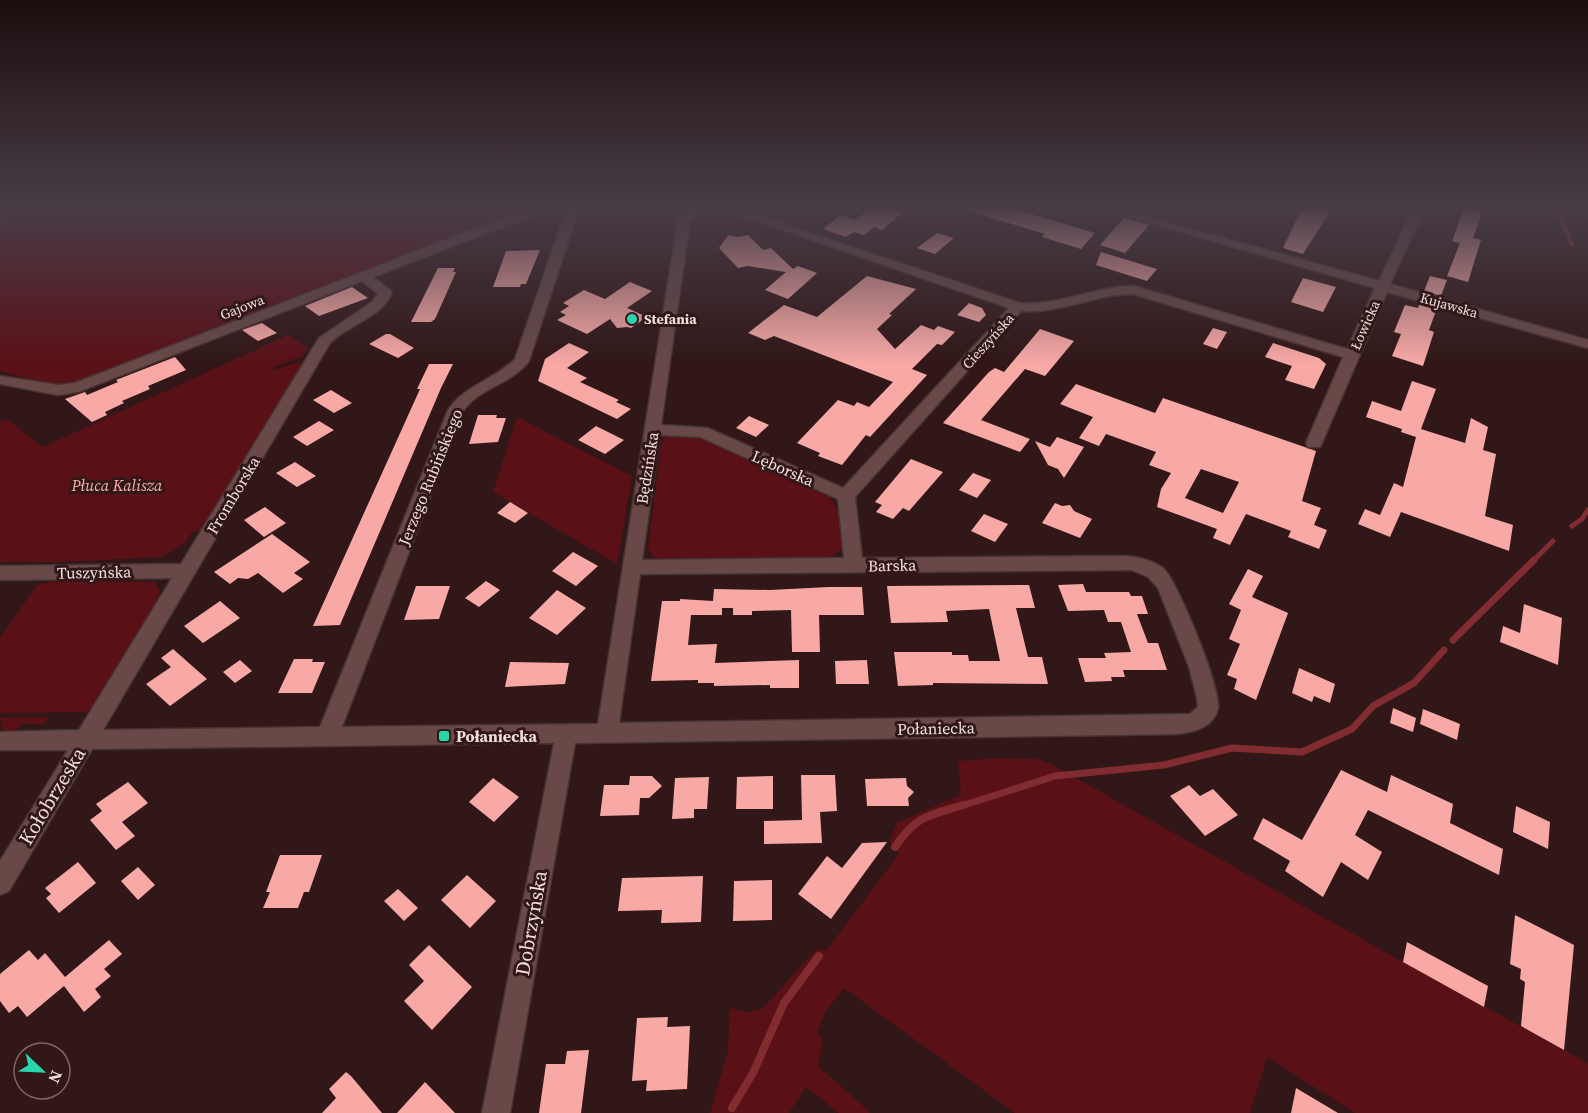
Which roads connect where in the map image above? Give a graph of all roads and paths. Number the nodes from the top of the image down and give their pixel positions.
1 (405, 260) edge
2 (556, 260) edge
3 (678, 260) edge
4 (877, 260) edge
5 (1289, 260) edge
6 (1394, 260) edge
7 (364, 276) junction
8 (1382, 286) junction
9 (1018, 308) junction
10 (1588, 344) edge
11 (1351, 355) junction
12 (0, 380) edge
13 (653, 430) junction
14 (1314, 443) dead end
15 (846, 496) junction
16 (854, 565) junction
17 (632, 567) junction
18 (1150, 569) joint
19 (187, 571) junction
20 (0, 573) edge
21 (607, 733) junction
22 (566, 734) junction
23 (327, 737) junction
24 (86, 740) junction
25 (0, 741) edge
26 (0, 883) edge
27 (496, 1113) edge

1 - 7 street, Gajowa
2 - 23 street, Jerzego Rubińskiego
3 - 13 street, Będzińska
4 - 9 street
5 - 8 street, Kujawska
6 - 8 street, Łowicka
7 - 12 street, Gajowa
7 - 19 street, Fromborska
8 - 10 street, Kujawska
8 - 11 street, Łowicka
9 - 11 street, Cieszyńska
9 - 15 street, Cieszyńska
11 - 14 street, Łowicka
13 - 15 street, Lęborska
13 - 17 street, Będzińska
15 - 16 street
16 - 17 street, Barska
16 - 18 street, Barska
17 - 21 street, Będzińska
18 - 21 street, Połaniecka
19 - 20 street, Tuszyńska
19 - 24 street, Fromborska
21 - 22 street, Połaniecka
22 - 23 street, Połaniecka
22 - 27 street, Dobrzyńska
23 - 24 street, Połaniecka
24 - 25 street, Połaniecka
24 - 26 street, Kołobrzeska

